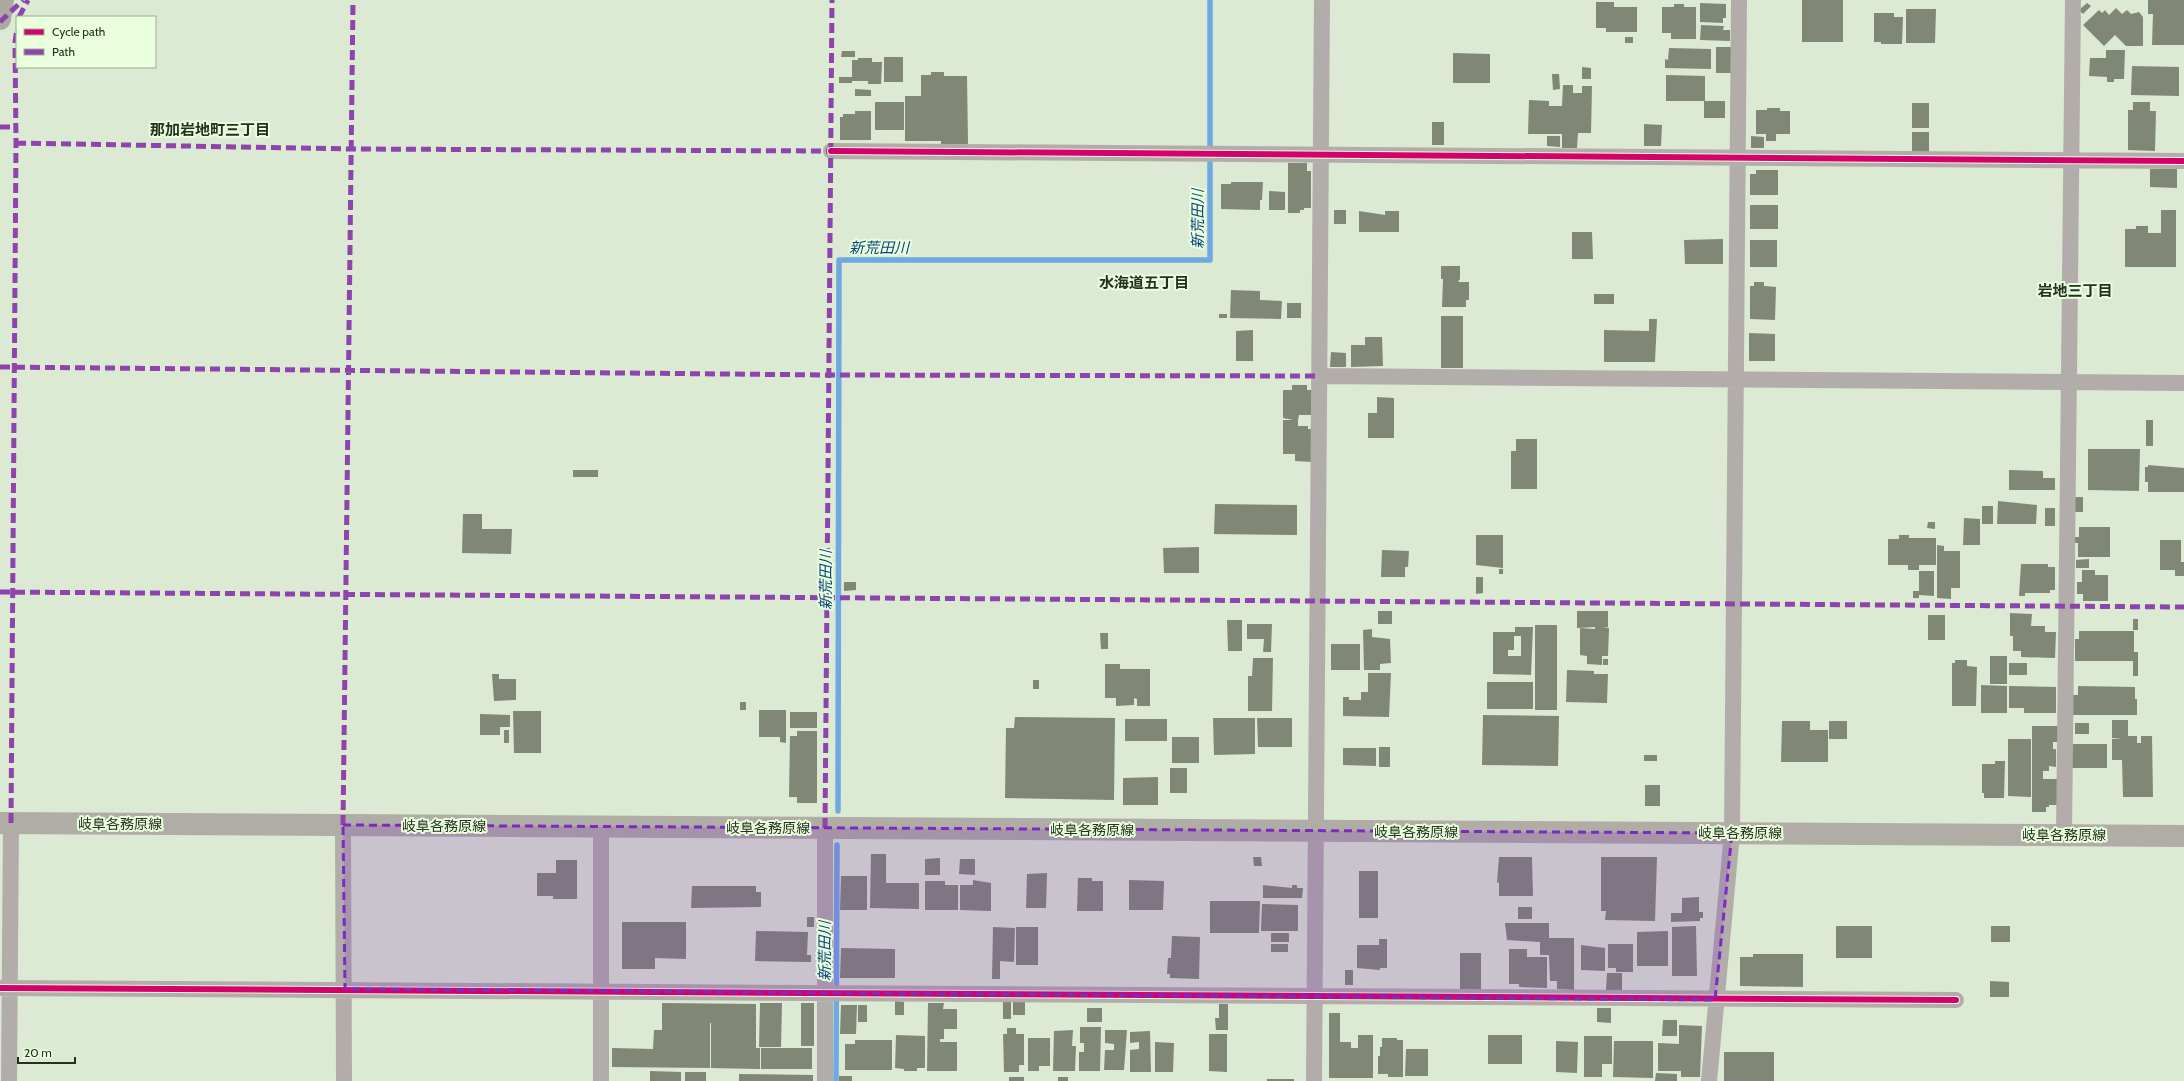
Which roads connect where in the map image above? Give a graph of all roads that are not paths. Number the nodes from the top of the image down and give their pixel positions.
1 (3, 0) edge
2 (1322, 0) edge
3 (1739, 0) edge
4 (2073, 0) edge
5 (0, 19) edge
6 (831, 151) dead end
7 (1321, 154) junction
8 (1738, 157) junction
9 (2071, 160) junction
10 (2184, 161) edge
11 (1320, 376) junction
12 (1737, 380) junction
13 (2069, 383) junction
14 (2184, 384) edge
15 (6, 823) edge
16 (343, 825) junction
17 (601, 827) junction
18 (825, 828) junction
19 (1316, 831) junction
20 (1732, 833) junction
21 (2064, 835) junction
22 (2184, 836) edge
23 (5, 988) edge
24 (345, 989) junction
25 (602, 991) junction
26 (826, 993) junction
27 (1316, 995) junction
28 (1715, 1000) junction
29 (1956, 1000) dead end
30 (9, 1081) edge
31 (344, 1081) edge
32 (602, 1081) edge
33 (825, 1081) edge
34 (1314, 1081) edge
35 (1709, 1081) edge

1 - 5 highway
2 - 7 street
3 - 8 street
4 - 9 street
6 - 7 street
7 - 8 street
7 - 11 street
8 - 9 street
8 - 12 street
9 - 10 street
9 - 13 street
11 - 12 street
11 - 19 street
12 - 13 street
12 - 20 street
13 - 14 street
13 - 21 street
15 - 16 main road, 岐阜各務原線
15 - 23 street
16 - 17 main road, 岐阜各務原線
16 - 24 street
17 - 18 main road, 岐阜各務原線
17 - 25 street
18 - 19 main road, 岐阜各務原線
18 - 26 street
19 - 20 main road, 岐阜各務原線
19 - 27 street
20 - 21 main road, 岐阜各務原線
20 - 28 street
21 - 22 main road, 岐阜各務原線
23 - 24 street
23 - 30 street
24 - 25 street
24 - 31 street
25 - 26 street
25 - 32 street
26 - 27 street
26 - 33 street
27 - 28 street
27 - 34 street
28 - 29 street
28 - 35 street

